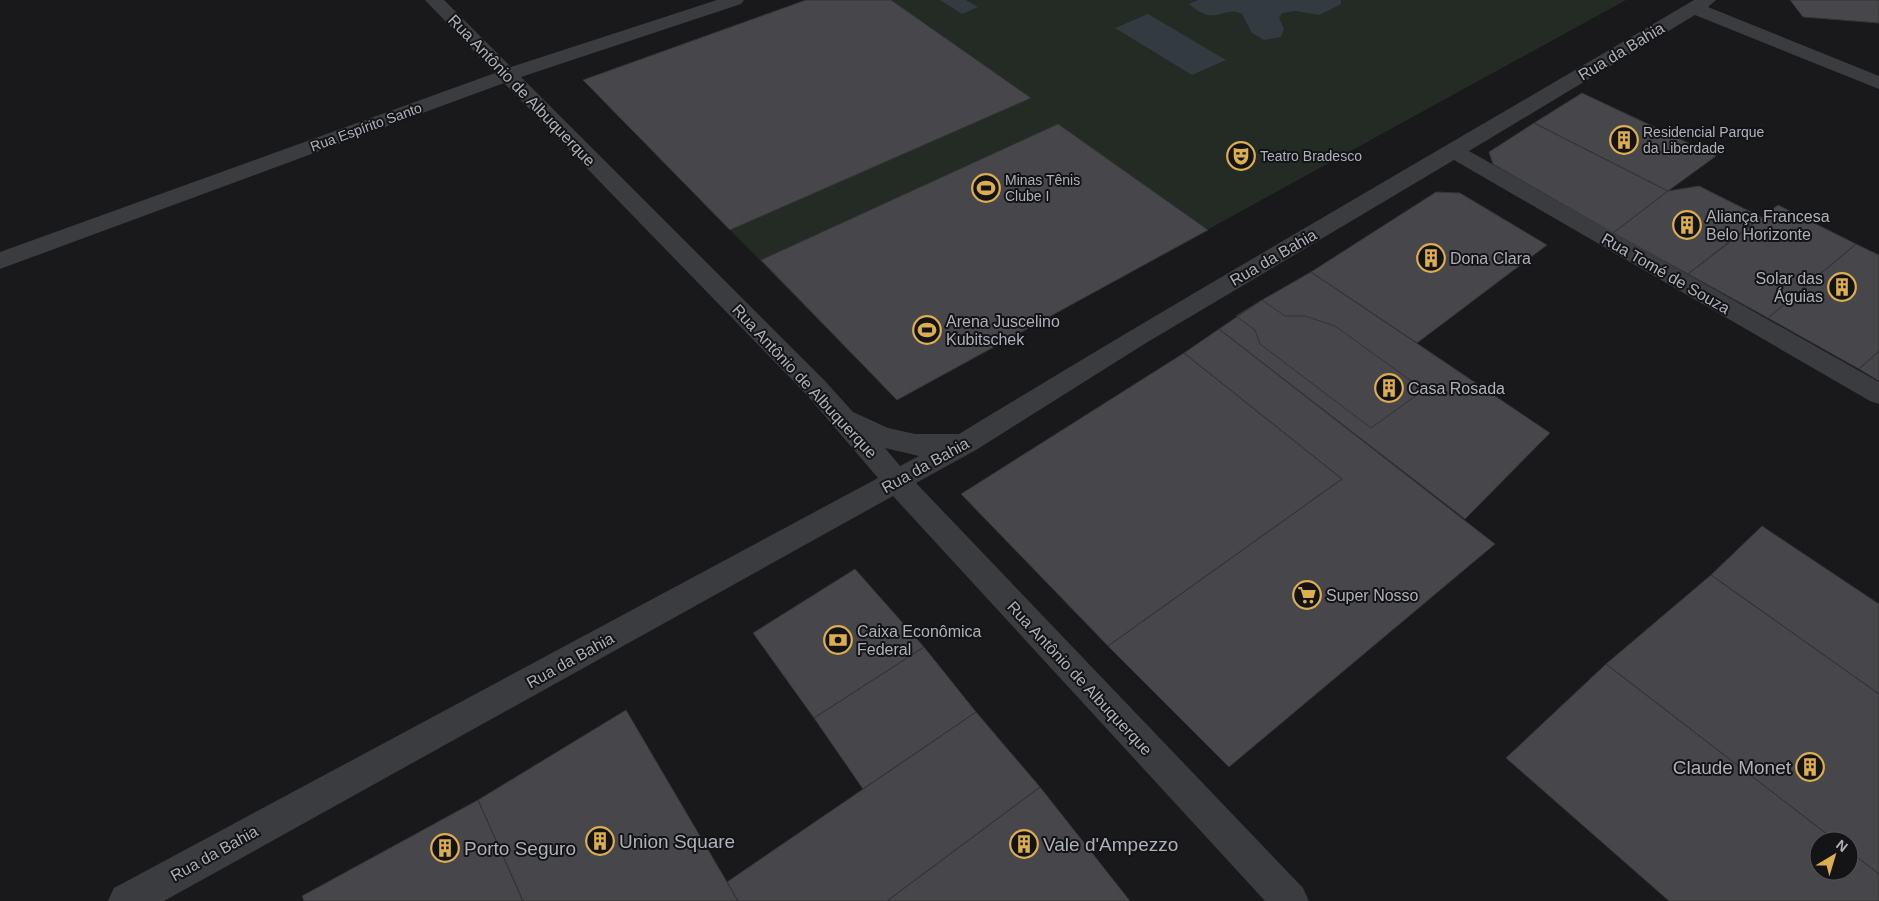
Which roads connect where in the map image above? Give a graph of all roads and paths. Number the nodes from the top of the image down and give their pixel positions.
1 (434, 0) edge
2 (735, 0) edge
3 (1701, 4) edge
4 (506, 75) junction
5 (1879, 83) edge
6 (1454, 151) junction
7 (0, 261) edge
8 (1879, 394) edge
9 (838, 413) junction
10 (966, 443) junction
11 (897, 481) junction
12 (127, 901) edge
13 (1290, 901) edge

1 - 4 street, Rua Antônio de Albuquerque
2 - 4 street, Rua Espírito Santo
3 - 5 street
3 - 6 street, Rua da Bahia
4 - 7 street, Rua Espírito Santo
4 - 9 street, Rua Antônio de Albuquerque
6 - 8 street, Rua Tomé de Souza
6 - 10 street, Rua da Bahia
9 - 10 street
9 - 11 street, Rua Antônio de Albuquerque
10 - 11 street, Rua da Bahia
11 - 12 street, Rua da Bahia
11 - 13 street, Rua Antônio de Albuquerque

